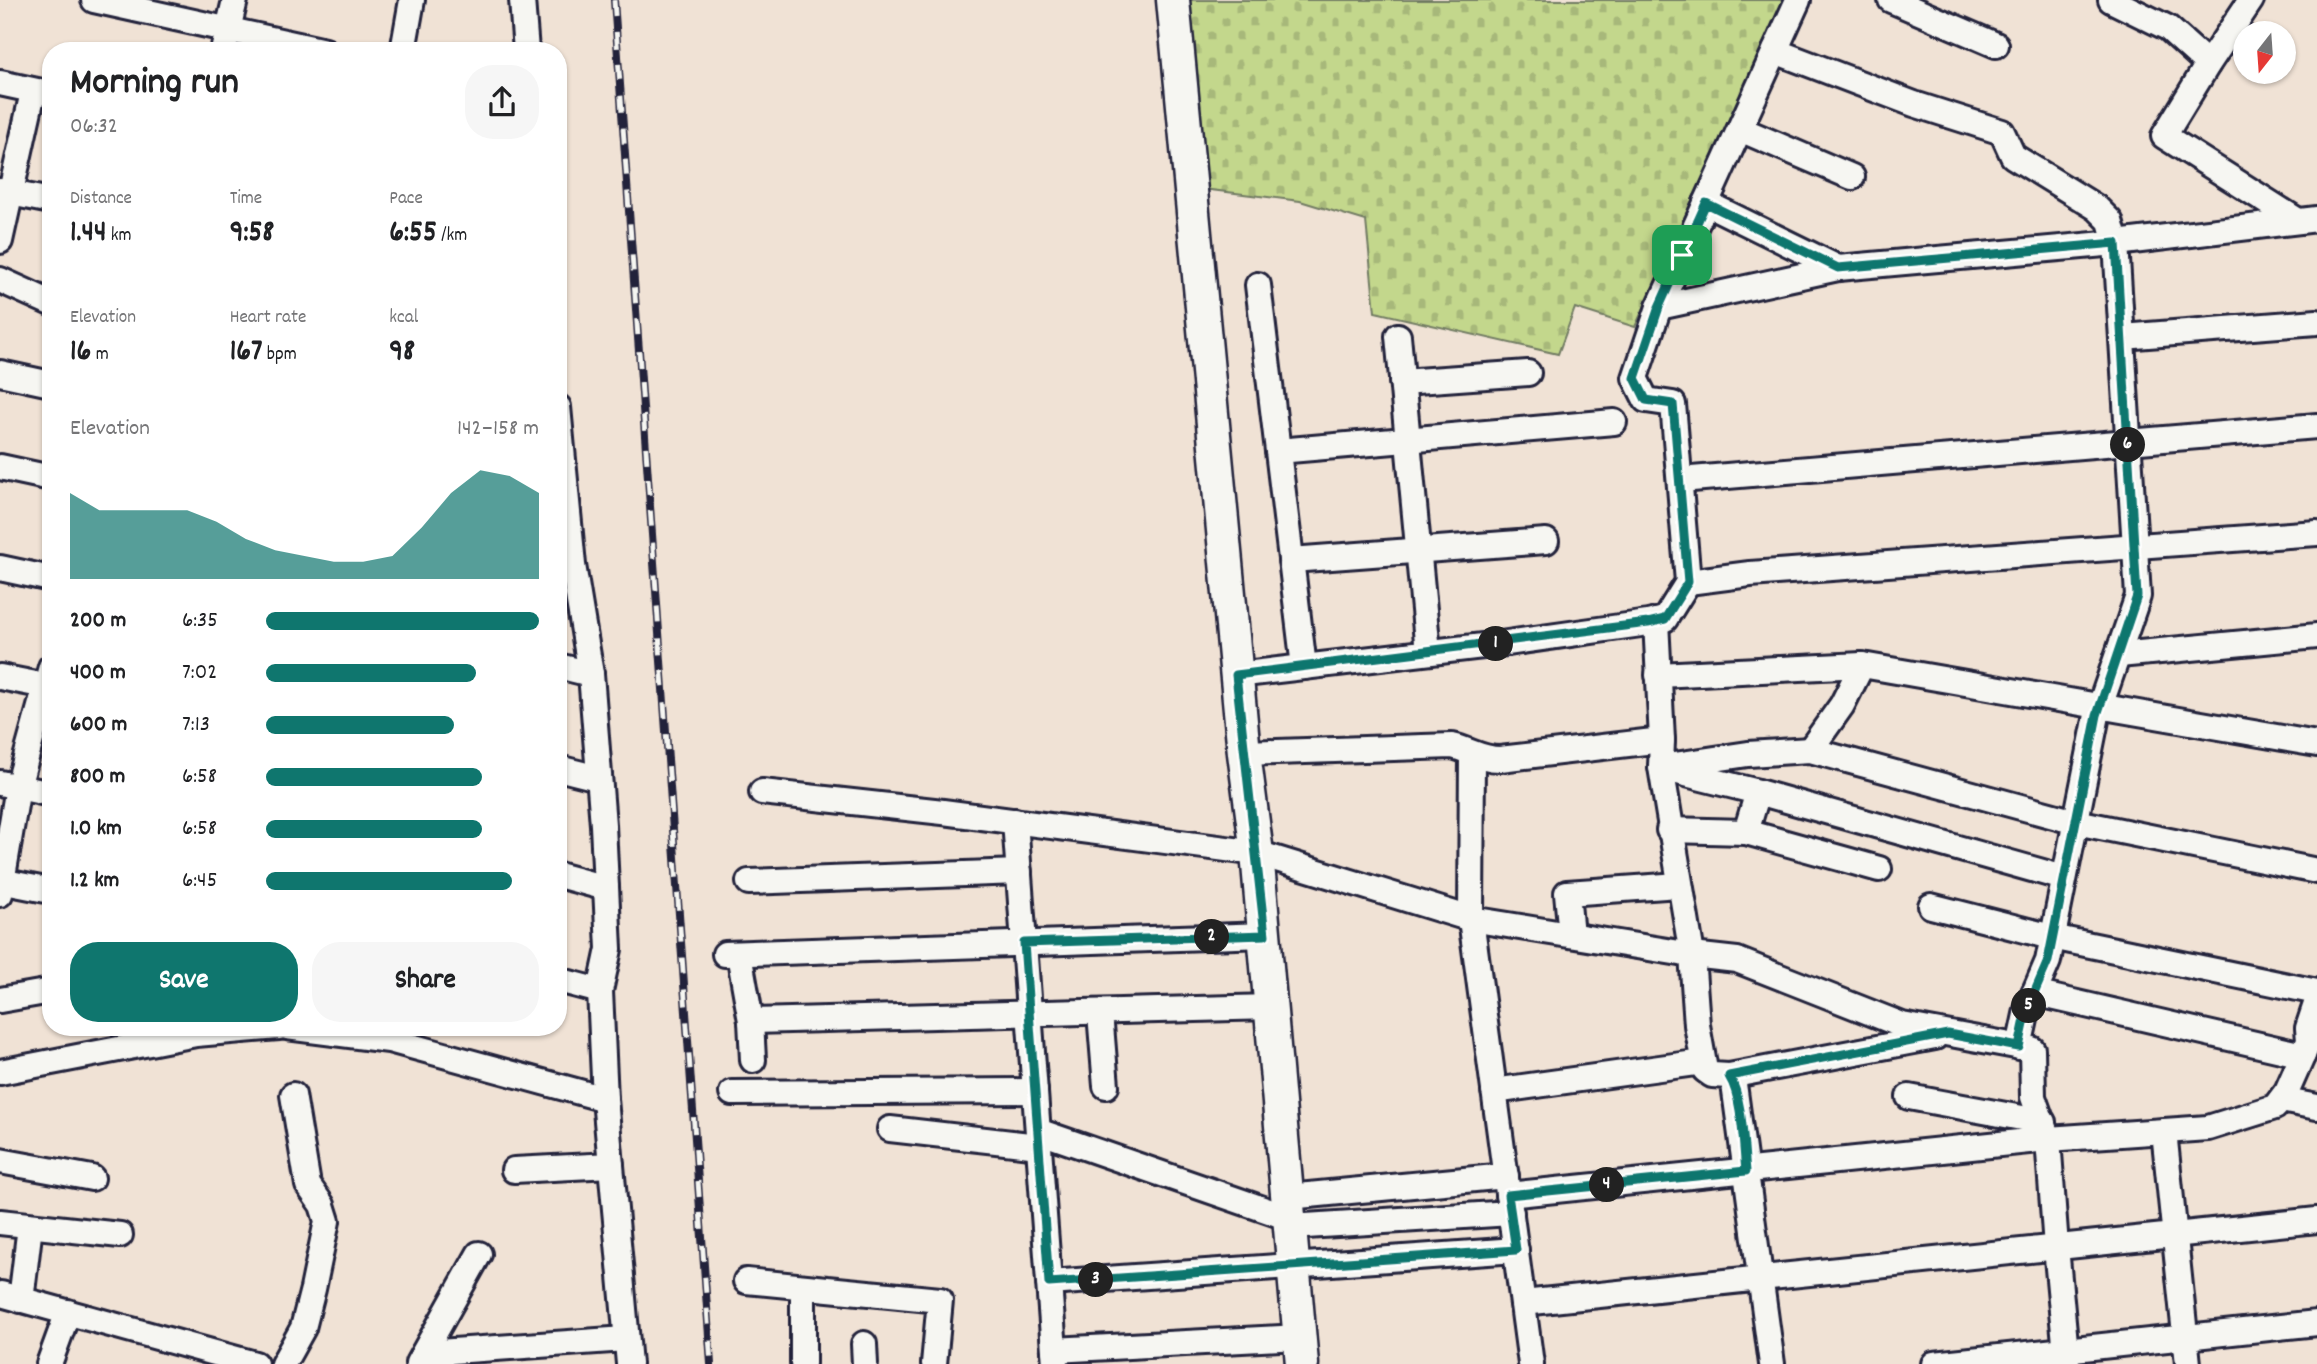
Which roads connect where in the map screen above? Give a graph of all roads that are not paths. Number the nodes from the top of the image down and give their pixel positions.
1 (94, 0) edge
2 (234, 0) edge
3 (412, 0) edge
4 (522, 0) edge
5 (1173, 0) edge
6 (1798, 0) edge
7 (1891, 0) edge
8 (2111, 0) edge
9 (2251, 0) edge
10 (225, 40) edge
11 (243, 42) edge
12 (405, 42) edge
13 (525, 42) edge
14 (1996, 45) dead end
15 (1775, 51) junction
16 (2208, 64) junction
17 (0, 83) edge
18 (42, 93) edge
19 (1740, 129) junction
20 (1852, 177) dead end
21 (6, 192) edge
22 (42, 199) edge
23 (1706, 203) junction
24 (2308, 220) edge
25 (0, 241) edge
26 (2116, 243) junction
27 (1838, 268) junction
28 (0, 280) edge
29 (1258, 285) dead end
30 (42, 299) edge
31 (1659, 307) junction
32 (2317, 322) edge
33 (1398, 336) dead end
34 (2122, 337) junction
35 (0, 373) edge
36 (1528, 373) dead end
37 (42, 382) edge
38 (1402, 382) junction
39 (1614, 422) dead end
40 (2317, 426) edge
41 (1408, 440) junction
42 (2128, 440) junction
43 (1278, 451) junction
44 (0, 467) edge
45 (42, 476) edge
46 (1680, 480) junction
47 (2317, 533) edge
48 (1546, 541) dead end
49 (2135, 547) junction
50 (1418, 550) junction
51 (1291, 560) junction
52 (567, 567) edge
53 (0, 568) edge
54 (42, 577) edge
55 (1688, 582) junction
56 (1656, 621) junction
57 (2317, 636) edge
58 (1428, 652) junction
59 (2119, 655) junction
60 (1862, 665) junction
61 (1304, 667) junction
62 (567, 668) edge
63 (591, 674) junction
64 (1236, 675) junction
65 (1658, 675) junction
66 (0, 677) edge
67 (42, 680) edge
68 (42, 698) edge
69 (2101, 706) junction
70 (1662, 740) junction
71 (2317, 744) edge
72 (1810, 750) junction
73 (1244, 753) junction
74 (1472, 754) junction
75 (1661, 767) junction
76 (567, 770) edge
77 (598, 778) junction
78 (9, 785) edge
79 (42, 792) edge
80 (762, 792) dead end
81 (1758, 792) junction
82 (1015, 821) junction
83 (2076, 822) junction
84 (1670, 830) junction
85 (1746, 832) junction
86 (1257, 853) junction
87 (1879, 869) dead end
88 (2317, 871) edge
89 (1019, 872) junction
90 (567, 877) edge
91 (2064, 878) junction
92 (749, 882) dead end
93 (1679, 885) junction
94 (1, 886) edge
95 (606, 888) junction
96 (42, 890) edge
97 (1931, 906) dead end
98 (1471, 919) junction
99 (1265, 935) junction
100 (1571, 935) junction
101 (2052, 937) junction
102 (1024, 943) junction
103 (1692, 955) junction
104 (567, 982) edge
105 (600, 991) junction
106 (2317, 992) edge
107 (42, 993) edge
108 (2034, 993) junction
109 (0, 1000) edge
110 (2317, 1001) edge
111 (1271, 1007) junction
112 (1100, 1013) junction
113 (1030, 1015) junction
114 (751, 1021) junction
115 (1948, 1034) junction
116 (177, 1036) edge
117 (358, 1036) edge
118 (2309, 1046) edge
119 (2019, 1047) junction
120 (753, 1060) dead end
121 (1703, 1062) junction
122 (0, 1072) edge
123 (1729, 1076) junction
124 (1106, 1086) dead end
125 (1035, 1091) junction
126 (1494, 1091) junction
127 (732, 1093) dead end
128 (293, 1095) dead end
129 (1909, 1097) dead end
130 (605, 1099) junction
131 (2281, 1100) junction
132 (2317, 1107) edge
133 (890, 1129) dead end
134 (2046, 1130) junction
135 (2164, 1131) junction
136 (1039, 1139) junction
137 (0, 1161) edge
138 (611, 1165) junction
139 (514, 1170) dead end
140 (1746, 1171) junction
141 (92, 1178) dead end
142 (1508, 1195) junction
143 (1289, 1214) junction
144 (2317, 1220) edge
145 (0, 1222) edge
146 (30, 1226) junction
147 (120, 1235) dead end
148 (2175, 1235) junction
149 (2056, 1247) junction
150 (1516, 1250) junction
151 (479, 1254) dead end
152 (1294, 1265) junction
153 (1760, 1278) junction
154 (747, 1282) dead end
155 (1049, 1283) junction
156 (803, 1287) junction
157 (11, 1297) edge
158 (1523, 1303) junction
159 (68, 1312) junction
160 (2317, 1323) edge
161 (2185, 1337) junction
162 (626, 1339) junction
163 (1301, 1351) edge
164 (1054, 1357) edge
165 (2067, 1357) edge
166 (421, 1358) edge
167 (49, 1364) edge
168 (255, 1364) edge
169 (283, 1364) edge
170 (629, 1364) edge
171 (803, 1364) edge
172 (934, 1364) edge
173 (1531, 1364) edge
174 (1772, 1364) edge
175 (1934, 1364) edge
176 (2188, 1364) edge

1 - 10 street
2 - 10 street
3 - 12 street
4 - 13 street
5 - 64 main road
6 - 15 street
7 - 14 street
8 - 16 street
9 - 16 street
10 - 11 street
15 - 19 street
15 - 26 street
16 - 24 street
17 - 18 street
18 - 21 street
19 - 20 street
19 - 23 street
21 - 22 street
21 - 25 street
23 - 27 street
23 - 31 street
24 - 26 street
26 - 27 street
26 - 34 street
27 - 31 street
28 - 30 street
29 - 43 street
31 - 46 street
32 - 34 street
33 - 38 street
34 - 42 street
35 - 37 street
36 - 38 street
38 - 41 street
39 - 41 street
40 - 42 street
41 - 43 street
41 - 50 street
42 - 46 street
42 - 49 street
43 - 51 street
44 - 45 street
46 - 55 street
47 - 49 street
48 - 50 street
49 - 55 street
49 - 59 street
50 - 51 street
50 - 58 street
51 - 61 street
52 - 63 street
53 - 54 street
55 - 56 street
56 - 58 street
56 - 65 street
57 - 59 street
58 - 61 street
59 - 69 street
60 - 65 street
60 - 69 street
60 - 72 street
61 - 64 street
62 - 63 street
63 - 77 street
64 - 73 main road
65 - 70 street
66 - 67 street
68 - 78 street
69 - 71 street
69 - 83 street
70 - 74 street
70 - 75 street
72 - 75 street
72 - 83 street
73 - 74 street
73 - 86 main road
74 - 98 street
75 - 81 street
75 - 84 street
76 - 77 street
77 - 95 street
78 - 79 street
78 - 94 street
80 - 82 street
81 - 85 street
81 - 91 street
82 - 86 street
82 - 89 street
83 - 88 street
83 - 91 street
84 - 85 street
84 - 93 street
85 - 87 street
86 - 98 street
86 - 99 main road
89 - 92 street
89 - 102 street
90 - 95 street
91 - 101 street
93 - 100 street
93 - 103 street
94 - 96 street
95 - 105 street
97 - 101 street
98 - 100 street
98 - 126 street
99 - 102 street
99 - 111 main road
100 - 103 street
101 - 106 street
101 - 108 street
102 - 113 street
102 - 114 street
103 - 115 street
103 - 121 street
104 - 105 street
105 - 130 street
107 - 109 street
108 - 118 street
108 - 119 street
110 - 118 street
111 - 112 street
111 - 143 main road
112 - 113 street
112 - 124 street
113 - 114 street
113 - 125 street
114 - 120 street
115 - 119 street
115 - 123 street
116 - 122 street
117 - 130 street
118 - 131 street
119 - 134 street
121 - 123 street
121 - 126 street
123 - 140 street
125 - 127 street
125 - 136 street
126 - 142 street
128 - 169 street
129 - 134 street
130 - 138 street
131 - 132 street
131 - 135 street
133 - 136 street
134 - 135 street
134 - 140 street
134 - 149 street
135 - 148 street
136 - 143 street
136 - 155 street
137 - 141 street
138 - 139 street
138 - 162 street
140 - 142 street
140 - 153 street
142 - 143 street
142 - 143 street
142 - 150 street
143 - 152 main road
144 - 148 street
145 - 146 street
146 - 147 street
146 - 157 street
148 - 149 street
148 - 161 street
149 - 153 street
149 - 165 street
150 - 152 street
150 - 158 street
151 - 166 street
152 - 155 street
152 - 163 main road
153 - 158 street
153 - 174 street
154 - 156 street
155 - 164 street
156 - 171 street
156 - 172 street
157 - 159 street
158 - 173 street
159 - 167 street
159 - 168 street
160 - 161 street
161 - 165 street
161 - 176 street
162 - 166 street
162 - 170 street
163 - 164 street
165 - 175 street

